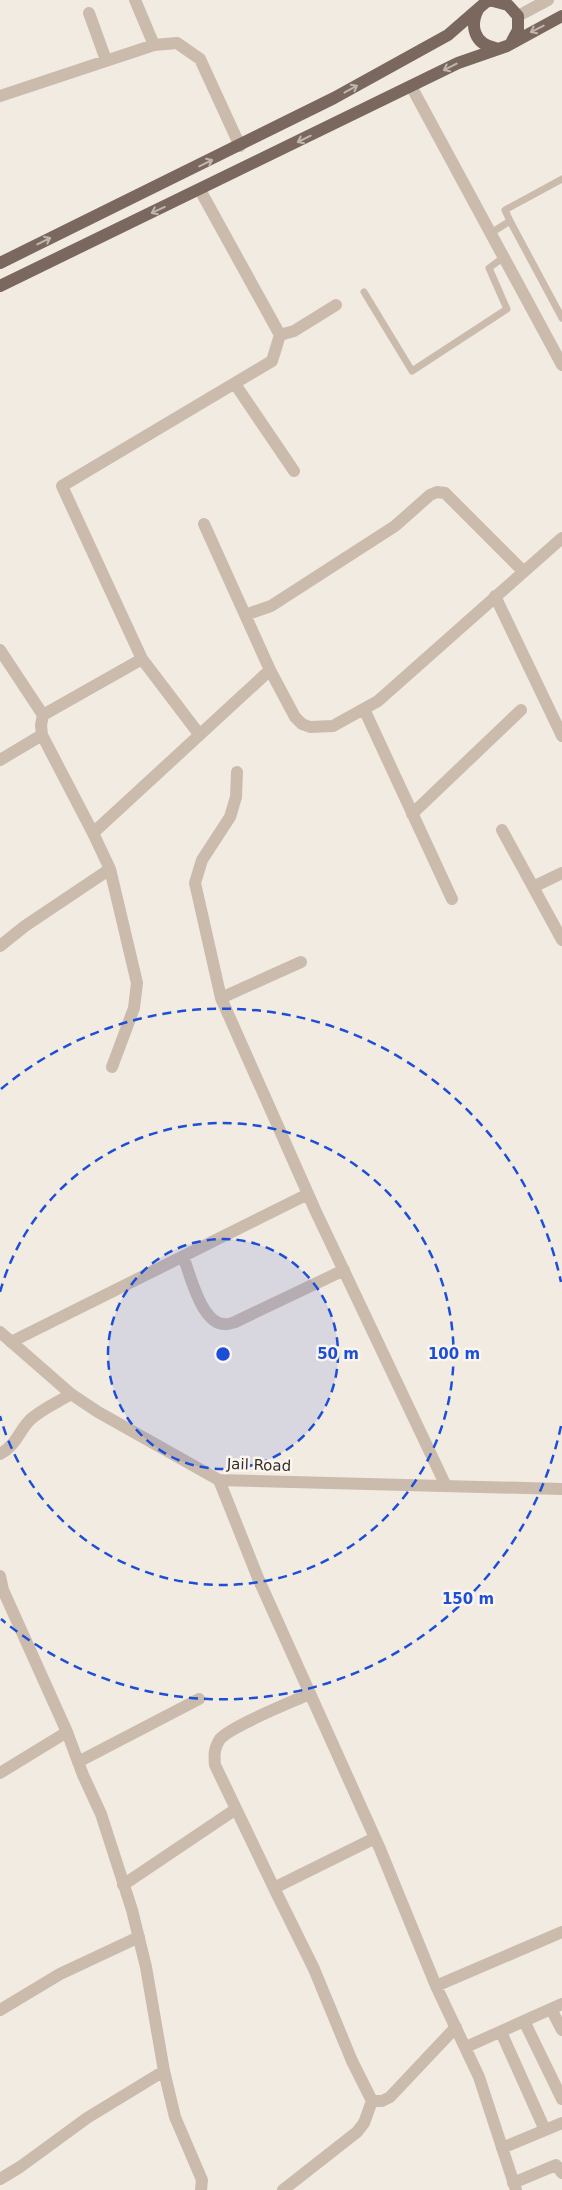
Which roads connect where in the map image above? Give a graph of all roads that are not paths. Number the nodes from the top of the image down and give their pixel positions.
1 (135, 0) edge
2 (548, 0) edge
3 (489, 2) edge
4 (89, 12) dead end
5 (518, 16) junction
6 (562, 16) edge
7 (512, 42) junction
8 (154, 45) junction
9 (495, 48) junction
10 (106, 60) junction
11 (411, 86) junction
12 (0, 96) edge
13 (240, 146) junction
14 (562, 179) edge
15 (200, 190) junction
16 (510, 221) junction
17 (491, 233) junction
18 (504, 257) junction
19 (0, 262) edge
20 (0, 286) edge
21 (364, 292) dead end
22 (336, 305) dead end
23 (562, 318) edge
24 (280, 334) junction
25 (562, 365) edge
26 (236, 384) junction
27 (294, 472) dead end
28 (204, 524) dead end
29 (562, 538) edge
30 (523, 572) junction
31 (495, 596) junction
32 (245, 615) junction
33 (0, 650) edge
34 (142, 659) junction
35 (270, 670) junction
36 (364, 709) junction
37 (521, 710) dead end
38 (43, 715) junction
39 (199, 734) junction
40 (42, 735) junction
41 (562, 736) edge
42 (0, 760) edge
43 (237, 772) dead end
44 (412, 814) junction
45 (502, 830) dead end
46 (93, 833) junction
47 (110, 869) junction
48 (562, 873) edge
49 (533, 887) junction
50 (452, 899) dead end
51 (562, 940) edge
52 (0, 946) edge
53 (301, 962) dead end
54 (220, 998) junction
55 (112, 1067) dead end
56 (308, 1194) junction
57 (183, 1256) junction
58 (344, 1270) junction
59 (0, 1332) edge
60 (11, 1342) junction
61 (71, 1394) junction
62 (0, 1454) edge
63 (219, 1480) junction
64 (446, 1486) junction
65 (562, 1489) edge
66 (0, 1576) edge
67 (309, 1694) junction
68 (199, 1699) dead end
69 (67, 1732) junction
70 (78, 1762) junction
71 (0, 1773) edge
72 (236, 1809) junction
73 (375, 1838) junction
74 (123, 1885) junction
75 (274, 1888) junction
76 (562, 1932) edge
77 (139, 1937) junction
78 (436, 1986) junction
79 (557, 2006) edge
80 (0, 2010) edge
81 (524, 2021) junction
82 (456, 2027) junction
83 (562, 2030) edge
84 (501, 2032) junction
85 (466, 2047) junction
86 (164, 2071) junction
87 (562, 2098) edge
88 (372, 2101) junction
89 (562, 2124) edge
90 (545, 2130) junction
91 (502, 2148) junction
92 (562, 2173) edge
93 (0, 2178) edge
94 (514, 2187) edge
95 (201, 2190) edge
96 (283, 2190) edge

1 - 8 street
2 - 5 street
3 - 5 main road
3 - 9 main road
13 -> 3 main road
4 - 10 street
5 - 7 main road
6 -> 7 main road
7 - 9 main road
8 - 10 street
8 - 13 street
9 -> 11 main road
10 - 12 street
11 -> 15 main road
11 - 17 street
19 -> 13 main road
14 - 16 lane
15 -> 20 main road
15 - 24 street
16 - 17 lane
16 - 23 lane
17 - 18 street
18 - 21 lane
18 - 25 street
22 - 24 street
24 - 26 street
26 - 27 street
26 - 34 street
28 - 32 street
29 - 30 street
30 - 31 street
30 - 32 street
31 - 36 street
31 - 41 street
32 - 35 street
33 - 38 street
34 - 38 street
34 - 39 street
35 - 36 street
35 - 39 street
36 - 44 street
37 - 44 street
38 - 40 street
39 - 46 street
40 - 42 street
40 - 46 street
43 - 54 street
44 - 50 street
45 - 49 street
46 - 47 street
47 - 52 street
47 - 55 street
48 - 49 street
49 - 51 street
53 - 54 street
54 - 56 street
56 - 57 street
56 - 58 street
57 - 58 street
57 - 60 street
58 - 64 street
59 - 60 street, Jail Road
60 - 61 street, Jail Road
61 - 62 street
61 - 63 street, Jail Road
63 - 64 street, Jail Road
63 - 67 street
64 - 65 street, Jail Road
66 - 69 street
67 - 72 street
67 - 73 street
68 - 70 street
69 - 70 street
69 - 71 street
70 - 74 street
72 - 74 street
72 - 75 street
73 - 75 street
73 - 78 street
74 - 77 street
75 - 88 street
76 - 78 street
77 - 80 street
77 - 86 street
78 - 82 street
79 - 81 street
79 - 83 street
81 - 84 street
81 - 87 street
82 - 85 street
82 - 88 street
84 - 85 street
84 - 90 street
85 - 91 street
86 - 93 street
86 - 95 street
88 - 96 street
89 - 90 street
90 - 91 street
91 - 94 street
92 - 94 street

